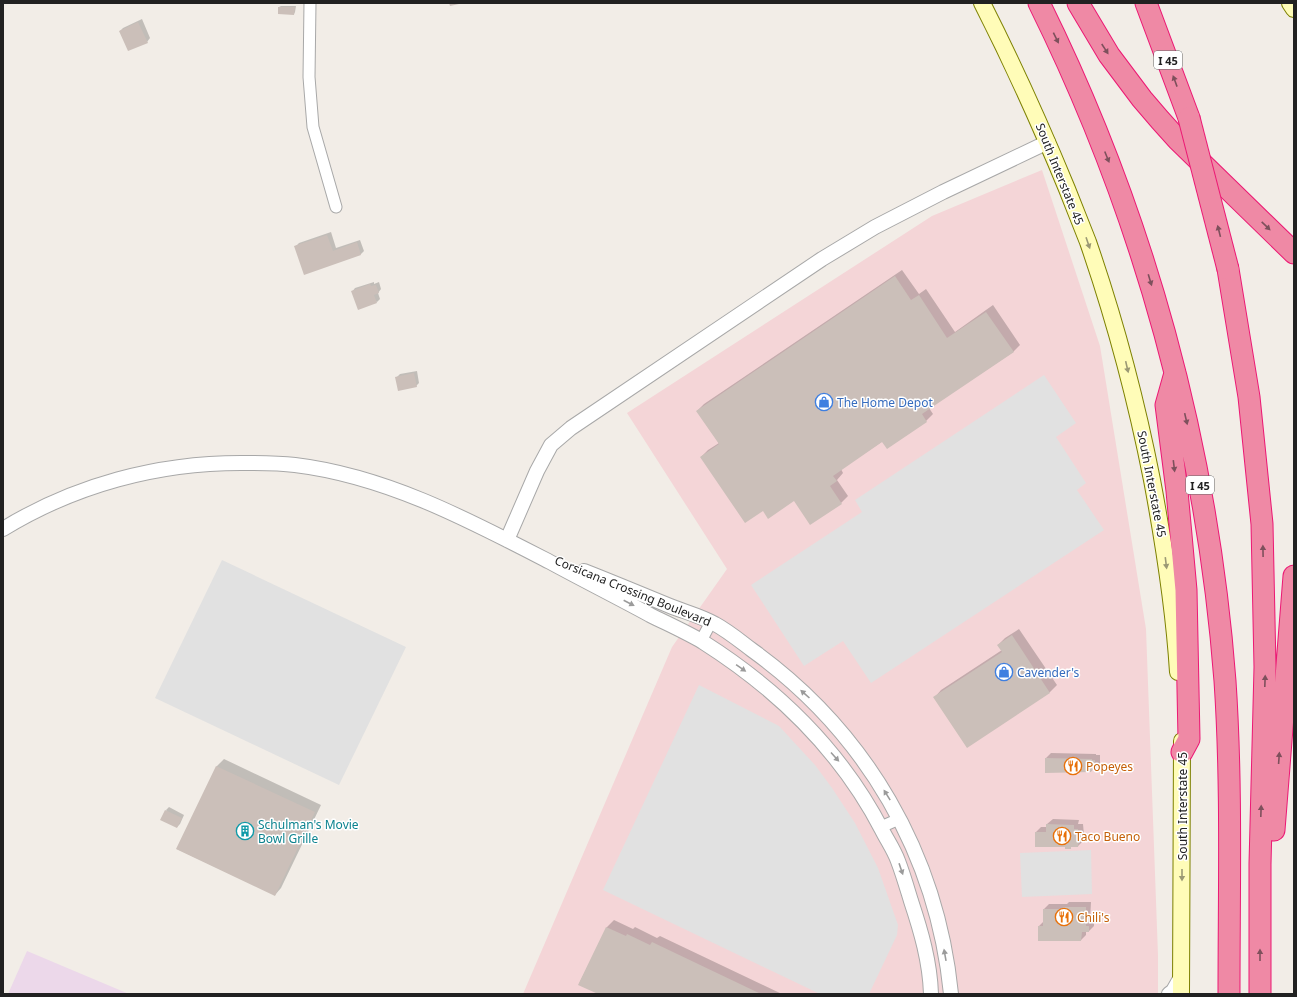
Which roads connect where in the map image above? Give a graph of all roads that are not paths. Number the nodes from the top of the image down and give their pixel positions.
1 (310, 3) edge
2 (982, 3) edge
3 (1039, 3) edge
4 (1078, 3) edge
5 (1146, 3) edge
6 (1290, 3) edge
7 (1294, 9) edge
8 (1048, 142) junction
9 (336, 206) dead end
10 (1294, 253) edge
11 (1175, 373) junction
12 (3, 529) edge
13 (507, 540) junction
14 (1294, 576) edge
15 (711, 622) junction
16 (701, 641) junction
17 (1182, 752) junction
18 (899, 819) junction
19 (881, 827) junction
20 (1260, 864) junction
21 (1181, 977) junction
22 (931, 994) edge
23 (951, 994) edge
24 (1169, 994) edge
25 (1181, 994) edge
26 (1229, 994) edge
27 (1260, 994) edge

1 - 9 street
2 - 8 main road, South Interstate 45
3 -> 11 highway, I 45
4 -> 10 highway
20 -> 5 highway, I 45, bridge
6 - 7 main road
8 - 13 street
8 -> 17 main road, South Interstate 45
11 -> 17 highway
11 -> 26 highway, I 45
12 - 13 street, Corsicana Crossing Boulevard
13 - 15 street, Corsicana Crossing Boulevard
13 -> 16 street, Corsicana Crossing Boulevard
20 -> 14 highway
15 - 16 street
18 -> 15 street, Corsicana Crossing Boulevard
16 -> 19 street, Corsicana Crossing Boulevard
17 -> 21 main road, South Interstate 45
18 - 19 street
23 -> 18 street, Corsicana Crossing Boulevard
19 -> 22 street, Corsicana Crossing Boulevard
27 -> 20 highway, I 45
21 - 24 street
21 - 25 main road, South Interstate 45

